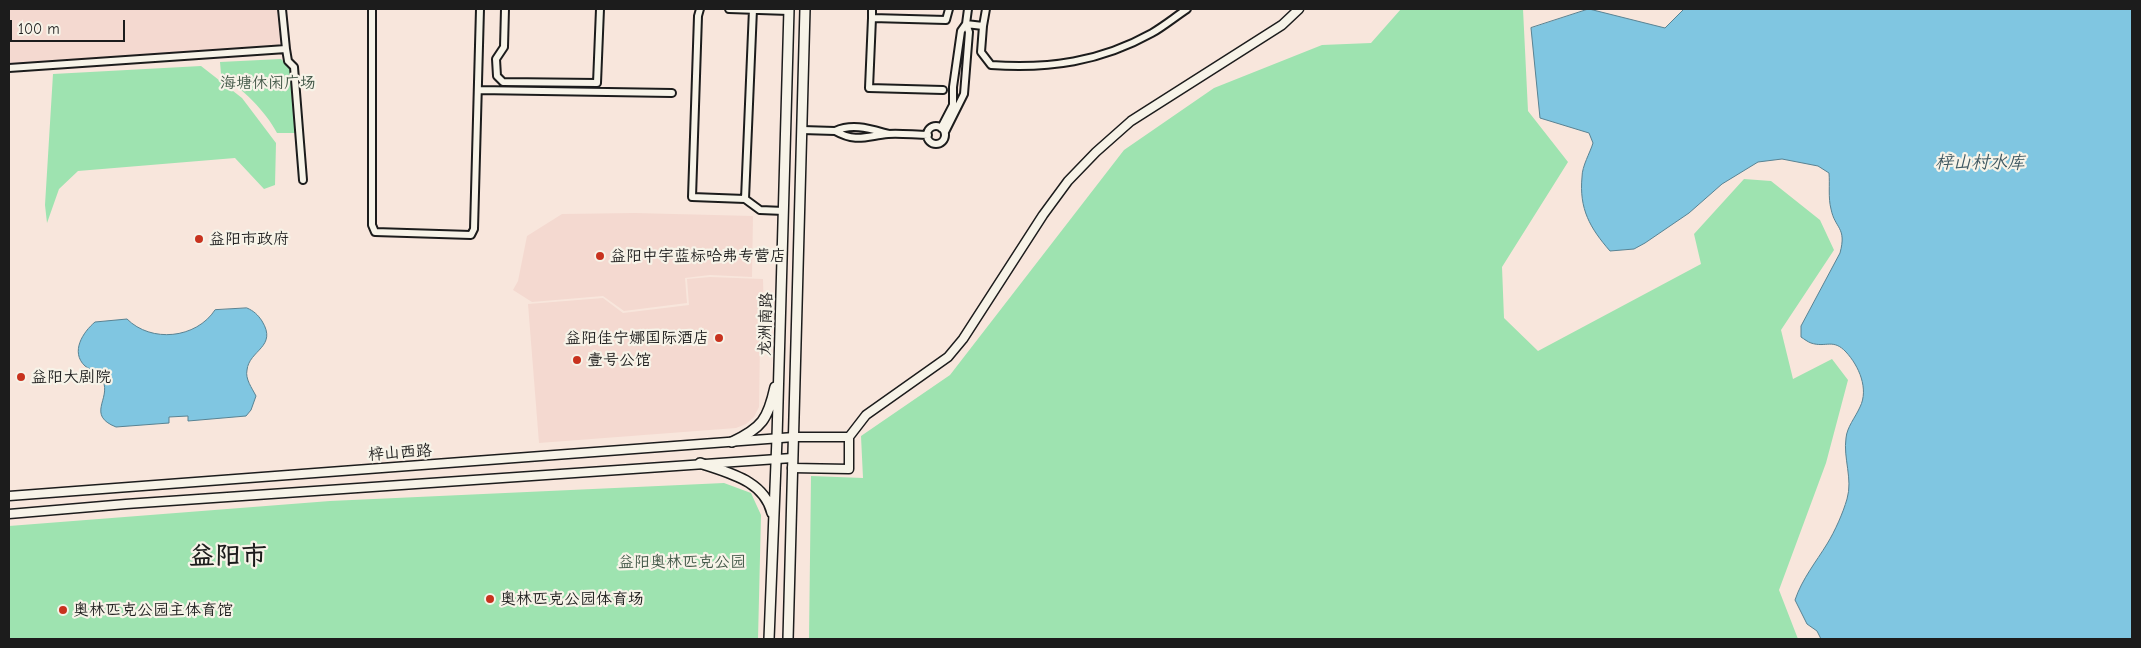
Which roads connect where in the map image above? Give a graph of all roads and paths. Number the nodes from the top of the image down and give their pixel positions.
1 (282, 9) edge
2 (372, 9) edge
3 (480, 9) edge
4 (504, 9) edge
5 (600, 9) edge
6 (700, 9) edge
7 (729, 9) edge
8 (753, 9) edge
9 (805, 9) edge
10 (872, 9) edge
11 (948, 9) edge
12 (968, 9) edge
13 (986, 9) edge
14 (1187, 9) edge
15 (1299, 9) edge
16 (789, 10) edge
17 (872, 18) junction
18 (966, 24) junction
19 (983, 26) junction
20 (286, 50) junction
21 (9, 68) edge
22 (478, 90) junction
23 (943, 90) dead end
24 (672, 93) dead end
25 (802, 130) junction
26 (943, 130) junction
27 (835, 131) junction
28 (889, 134) junction
29 (928, 135) junction
30 (303, 180) dead end
31 (745, 199) junction
32 (784, 211) junction
33 (779, 367) junction
34 (794, 437) junction
35 (850, 437) junction
36 (778, 438) junction
37 (732, 442) junction
38 (776, 458) junction
39 (792, 458) junction
40 (700, 463) junction
41 (792, 468) junction
42 (9, 496) edge
43 (9, 514) edge
44 (774, 521) junction
45 (769, 639) edge
46 (788, 639) edge

1 - 20 street
2 - 22 street
3 - 22 street
4 - 5 street
6 - 31 street
7 - 8 street
8 - 16 street
8 - 31 street
9 - 25 main road, 龙洲南路
10 - 17 street
11 - 17 street
12 - 18 street
13 - 19 street
14 - 19 street
15 - 35 street
16 - 32 main road, 龙洲南路
17 - 23 street
18 - 19 street
18 - 26 street
18 - 26 street
20 - 21 street
20 - 30 street
22 - 24 street
25 - 27 street
25 - 34 main road, 龙洲南路
26 - 29 street
26 - 29 street
27 - 28 street
27 - 28 street
28 - 29 street
31 - 32 street
32 - 33 main road, 龙洲南路
33 - 36 main road, 龙洲南路
33 - 37 main road
34 - 35 street, 梓山西路
34 - 36 street, 梓山西路
34 - 39 main road, 龙洲南路
35 - 41 street
36 - 37 street, 梓山西路
36 - 38 main road, 龙洲南路
37 - 42 street, 梓山西路
38 - 39 street, 梓山西路
38 - 40 street, 梓山西路
38 - 44 main road, 龙洲南路
39 - 41 main road, 龙洲南路
40 - 43 street, 梓山西路
40 - 44 main road
41 - 46 main road, 龙洲南路
44 - 45 main road, 龙洲南路

